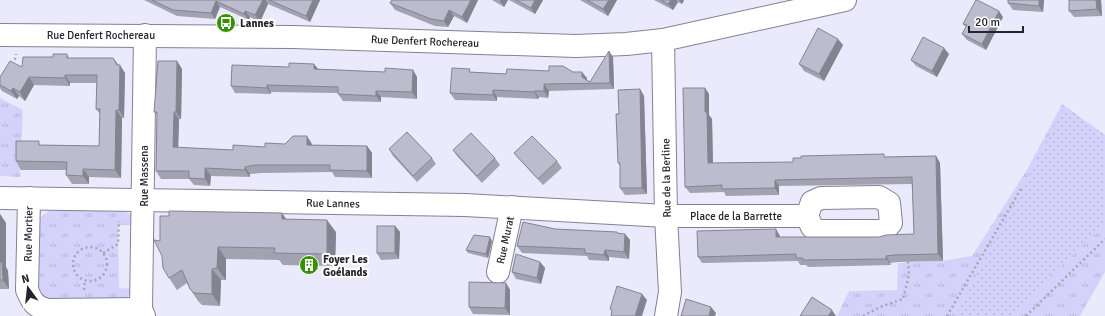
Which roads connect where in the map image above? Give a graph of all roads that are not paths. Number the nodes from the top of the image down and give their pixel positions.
1 (845, 0) edge
2 (6, 35) edge
3 (145, 35) junction
4 (663, 40) junction
5 (0, 198) edge
6 (29, 198) junction
7 (143, 201) junction
8 (512, 207) junction
9 (666, 216) junction
10 (807, 216) dead end
11 (498, 272) dead end
12 (143, 312) edge
13 (666, 316) edge

1 - 4 street, Rue Denfert Rochereau
2 - 3 street, Rue Denfert Rochereau
3 - 4 street, Rue Denfert Rochereau
3 - 7 street, Rue Massena
4 - 9 street, Rue de la Berline
5 - 6 street, Rue Lannes
6 - 7 street, Rue Lannes
6 - 12 street, Rue Mortier
7 - 8 street, Rue Lannes
7 - 12 street, Rue Massena
8 - 9 street, Rue Lannes
8 - 11 street, Rue Murat
9 - 10 street, Place de la Barrette
9 - 13 street, Rue de la Berline

